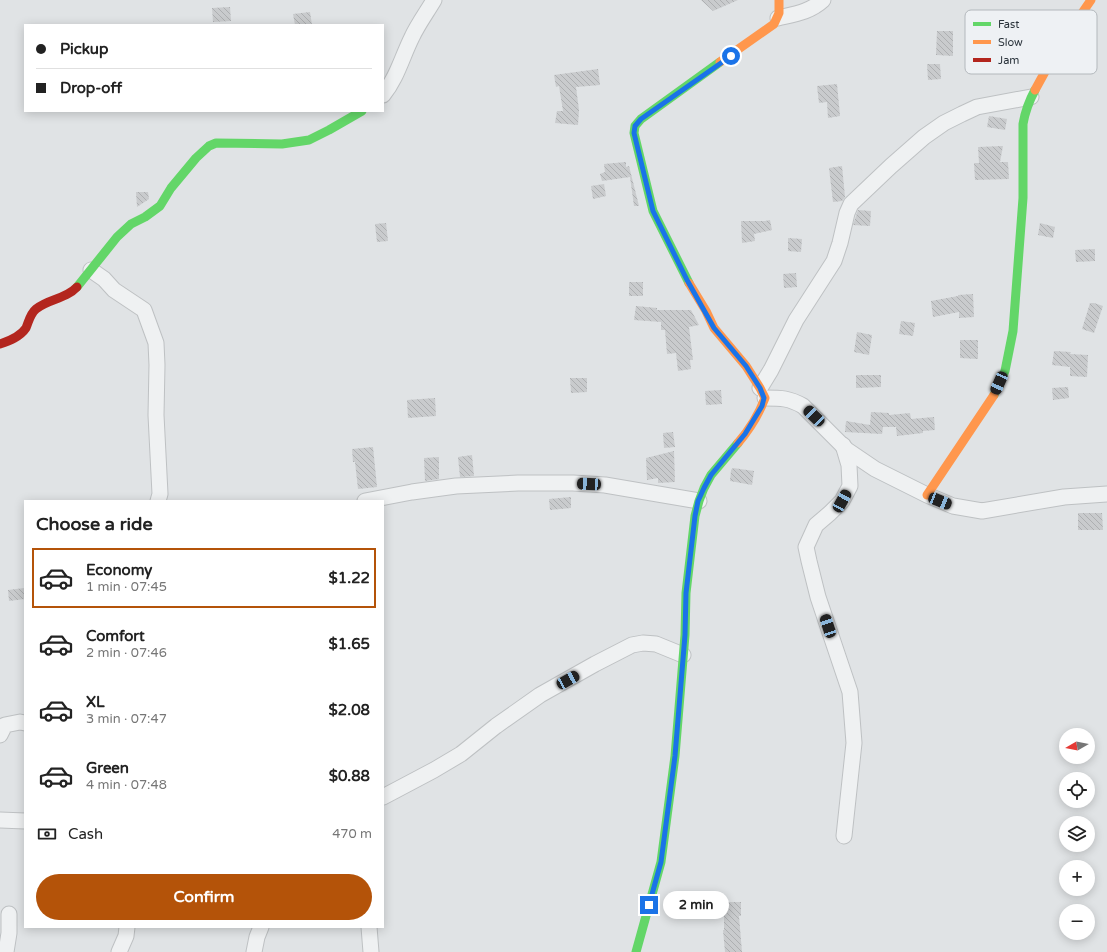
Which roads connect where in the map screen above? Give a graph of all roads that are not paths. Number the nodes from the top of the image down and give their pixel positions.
1 (434, 0) edge
2 (779, 0) edge
3 (823, 0) edge
4 (1091, 0) edge
5 (1084, 10) edge
6 (778, 18) junction
7 (1043, 74) edge
8 (384, 94) edge
9 (1031, 96) junction
10 (360, 112) edge
11 (91, 270) junction
12 (0, 344) edge
13 (762, 393) junction
14 (842, 445) junction
15 (1107, 494) edge
16 (927, 496) junction
17 (158, 500) edge
18 (370, 500) edge
19 (698, 501) junction
20 (683, 655) junction
21 (24, 723) edge
22 (0, 735) edge
23 (384, 796) edge
24 (0, 820) edge
25 (24, 821) edge
26 (844, 836) dead end
27 (9, 914) dead end
28 (127, 928) edge
29 (261, 928) edge
30 (369, 928) edge
31 (6, 952) edge
32 (120, 952) edge
33 (254, 952) edge
34 (371, 952) edge
35 (636, 952) edge

1 - 8 street
2 - 6 street
3 - 6 street
4 - 5 street
6 - 13 street
7 - 9 street
9 - 13 street
9 - 16 street
10 - 11 street
11 - 12 street
11 - 17 street
13 - 14 street
13 - 19 street
14 - 16 street
14 - 26 street
15 - 16 street
18 - 19 street
19 - 20 street
20 - 23 street
20 - 35 street
21 - 22 street
24 - 25 street
27 - 31 street
28 - 32 street
29 - 33 street
30 - 34 street

